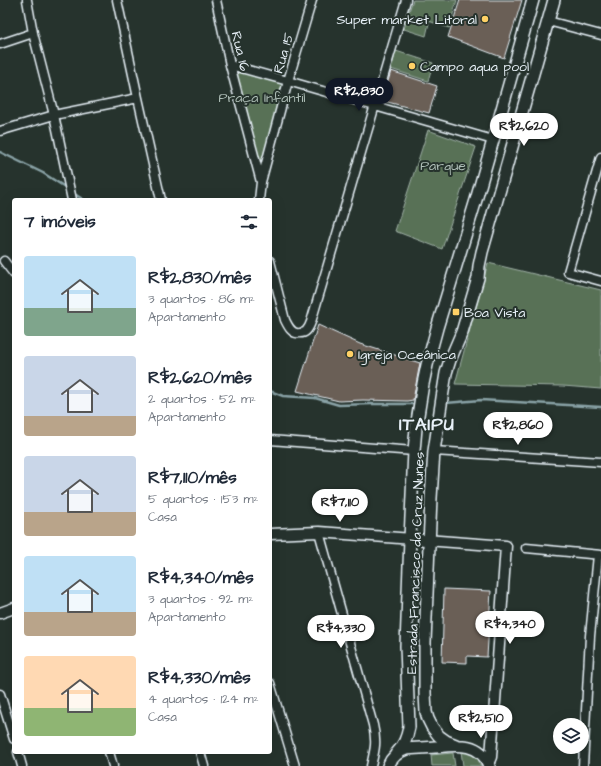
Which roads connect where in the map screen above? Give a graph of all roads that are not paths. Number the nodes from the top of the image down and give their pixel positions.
1 (27, 0) edge
2 (117, 0) edge
3 (216, 0) edge
4 (312, 0) edge
5 (406, 0) edge
6 (533, 0) edge
7 (554, 0) edge
8 (548, 20) junction
9 (33, 33) junction
10 (601, 35) edge
11 (0, 44) edge
12 (230, 65) junction
13 (288, 81) junction
14 (138, 98) junction
15 (375, 106) junction
16 (54, 115) junction
17 (0, 131) edge
18 (493, 140) junction
19 (601, 157) edge
20 (261, 182) junction
21 (72, 198) edge
22 (161, 198) edge
23 (259, 198) edge
24 (4, 261) dead end
25 (272, 269) edge
26 (12, 271) edge
27 (601, 281) edge
28 (272, 440) edge
29 (414, 451) junction
30 (434, 451) junction
31 (601, 462) edge
32 (318, 532) junction
33 (272, 534) edge
34 (410, 539) junction
35 (429, 540) junction
36 (526, 548) dead end
37 (599, 555) edge
38 (12, 609) edge
39 (0, 613) edge
40 (272, 690) edge
41 (0, 694) edge
42 (12, 733) edge
43 (456, 745) junction
44 (19, 754) edge
45 (109, 754) edge
46 (201, 754) edge
47 (396, 754) junction
48 (489, 765) edge
49 (22, 766) edge
50 (113, 766) edge
51 (204, 766) edge
52 (295, 766) edge
53 (371, 766) edge
54 (388, 766) edge
55 (582, 766) edge

1 - 9 street
2 - 14 street
3 - 12 street, Rua 16
4 - 13 street, Rua 15
5 - 15 street
6 - 18 main road, Estrada Francisco da Cruz Nunes
7 - 8 main road, Estrada Francisco da Cruz Nunes
8 - 10 street
8 - 30 main road, Estrada Francisco da Cruz Nunes
9 - 11 street
9 - 16 street
12 - 13 street
12 - 20 street, Rua 16
13 - 15 street
13 - 20 street, Rua 15
14 - 16 street
14 - 22 street
15 - 18 street
15 - 25 street
16 - 17 street
16 - 21 street
18 - 29 main road, Estrada Francisco da Cruz Nunes
19 - 27 street
20 - 23 street, Rua 16
24 - 26 street
28 - 29 street
29 - 34 main road, Estrada Francisco da Cruz Nunes
30 - 31 street
30 - 35 main road, Estrada Francisco da Cruz Nunes
32 - 33 street
32 - 34 street
32 - 53 street
34 - 35 street
34 - 47 main road, Estrada Francisco da Cruz Nunes
35 - 43 main road, Estrada Francisco da Cruz Nunes
35 - 48 street
36 - 37 street
37 - 55 street
38 - 39 street
40 - 52 street
41 - 42 street
43 - 47 main road
43 - 48 main road
44 - 49 street
45 - 50 street
46 - 51 street
47 - 54 main road, Estrada Francisco da Cruz Nunes

